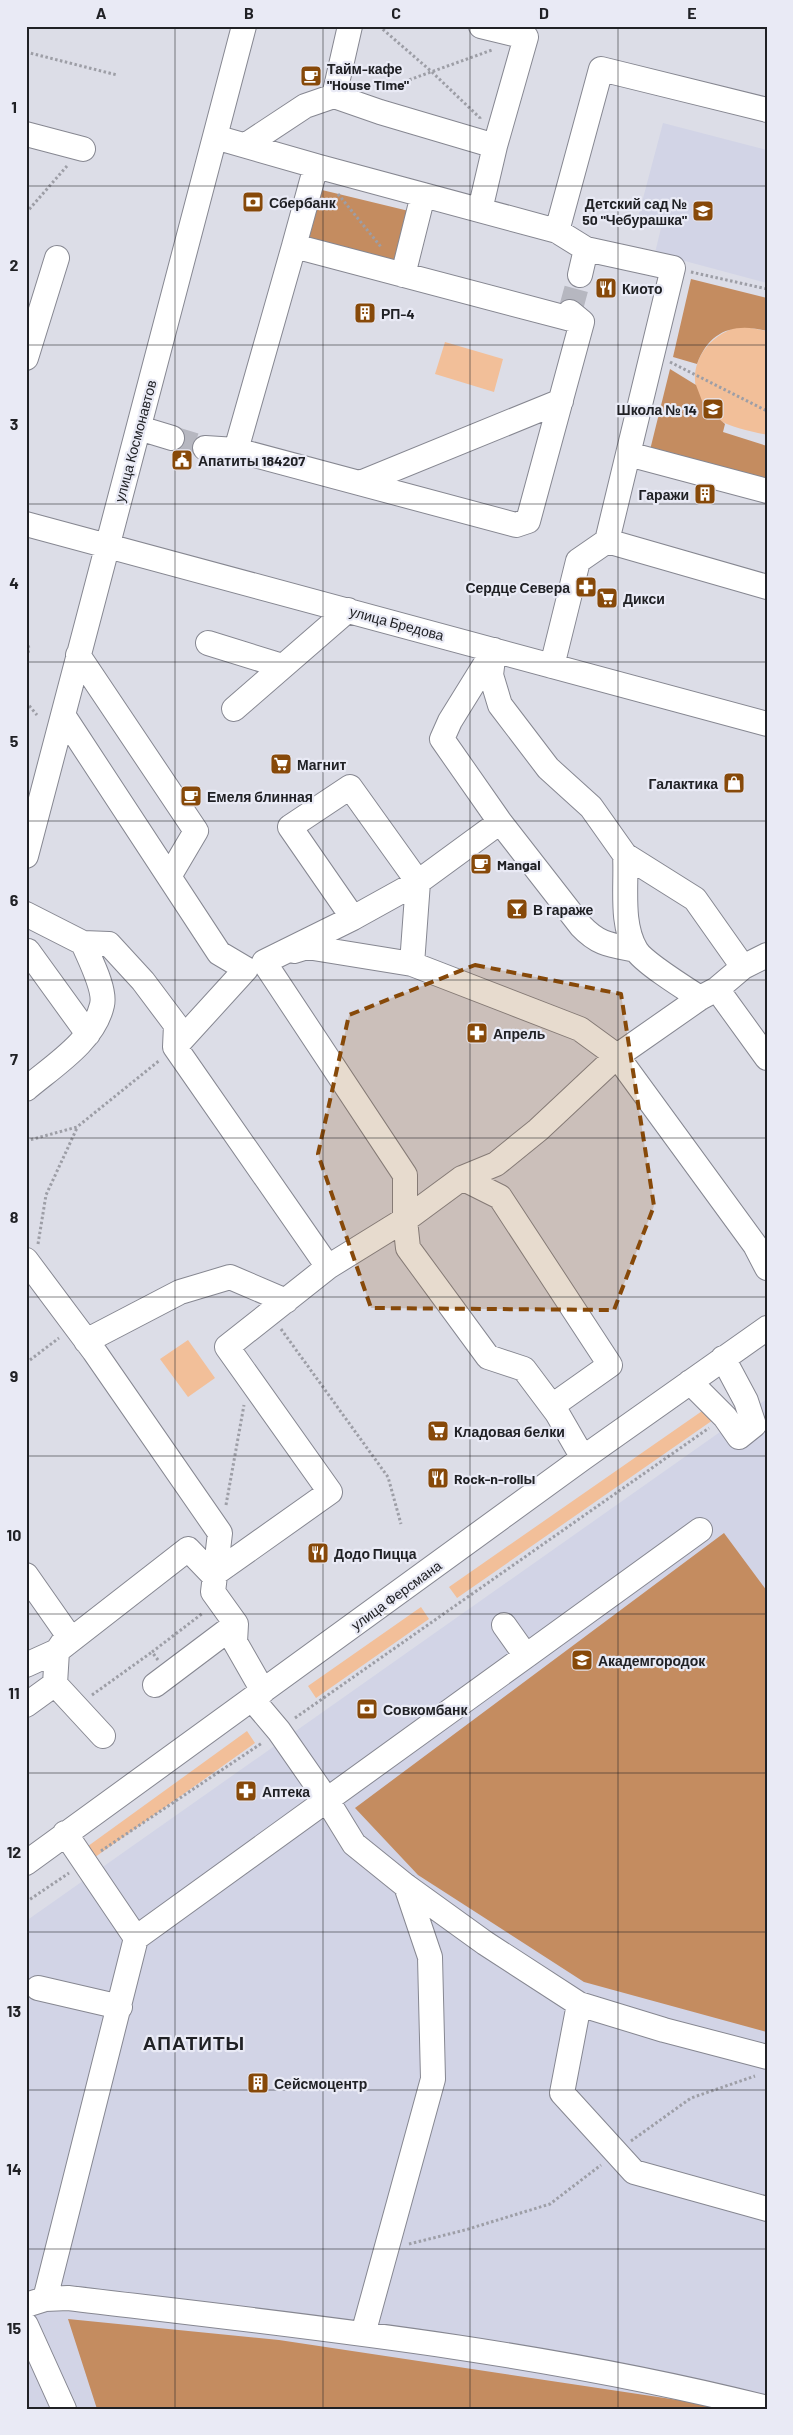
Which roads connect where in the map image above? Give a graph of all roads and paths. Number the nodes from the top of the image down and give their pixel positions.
1 (244, 26) edge
2 (350, 26) edge
3 (379, 26) edge
4 (481, 26) edge
5 (526, 37) junction
6 (26, 52) edge
7 (432, 72) junction
8 (117, 76) dead end
9 (342, 99) junction
10 (767, 110) edge
11 (26, 134) edge
12 (215, 137) junction
13 (487, 143) junction
14 (246, 145) junction
15 (83, 149) joint
16 (316, 166) junction
17 (423, 195) junction
18 (480, 210) junction
19 (26, 213) edge
20 (557, 231) junction
21 (294, 246) junction
22 (586, 249) junction
23 (57, 258) dead end
24 (673, 268) junction
25 (403, 275) junction
26 (580, 275) tunnel mouth
27 (767, 289) edge
28 (652, 352) junction
29 (26, 358) edge
30 (561, 401) junction
31 (767, 411) edge
32 (139, 428) junction
33 (172, 438) tunnel mouth
34 (204, 448) tunnel mouth
35 (236, 450) junction
36 (628, 454) junction
37 (360, 483) junction
38 (767, 490) edge
39 (26, 524) edge
40 (607, 541) junction
41 (108, 546) junction
42 (767, 587) edge
43 (348, 610) junction
44 (26, 641) edge
45 (208, 643) dead end
46 (494, 650) junction
47 (78, 655) junction
48 (26, 663) edge
49 (282, 666) junction
50 (552, 666) junction
51 (26, 702) edge
52 (234, 709) dead end
53 (37, 715) dead end
54 (63, 715) junction
55 (767, 724) edge
56 (500, 822) junction
57 (625, 855) junction
58 (26, 856) edge
59 (170, 875) junction
60 (418, 882) junction
61 (26, 914) edge
62 (353, 918) junction
63 (83, 943) junction
64 (636, 950) junction
65 (26, 952) edge
66 (767, 954) edge
67 (412, 964) junction
68 (255, 965) junction
69 (743, 967) junction
70 (708, 994) junction
71 (88, 1034) junction
72 (175, 1047) junction
73 (617, 1056) junction
74 (767, 1058) edge
75 (26, 1089) edge
76 (77, 1127) junction
77 (26, 1140) edge
78 (462, 1178) junction
79 (405, 1220) junction
80 (30, 1265) edge
81 (328, 1267) junction
82 (767, 1268) edge
83 (278, 1308) junction
84 (767, 1328) edge
85 (81, 1333) junction
86 (723, 1358) junction
87 (26, 1363) edge
88 (248, 1380) junction
89 (690, 1382) junction
90 (552, 1406) junction
91 (725, 1417) junction
92 (583, 1458) junction
93 (401, 1524) dead end
94 (700, 1530) dead end
95 (220, 1533) junction
96 (26, 1575) edge
97 (213, 1575) junction
98 (236, 1624) junction
99 (504, 1625) dead end
100 (57, 1651) junction
101 (152, 1652) dead end
102 (526, 1656) junction
103 (26, 1665) edge
104 (55, 1684) junction
105 (155, 1685) dead end
106 (258, 1695) junction
107 (90, 1697) dead end
108 (26, 1705) edge
109 (279, 1731) junction
110 (102, 1736) dead end
111 (327, 1800) junction
112 (65, 1833) junction
113 (86, 1862) junction
114 (26, 1863) edge
115 (406, 1886) junction
116 (26, 1902) edge
117 (136, 1938) junction
118 (38, 1988) dead end
119 (580, 2004) junction
120 (120, 2007) junction
121 (763, 2066) edge
122 (616, 2152) junction
123 (767, 2209) edge
124 (386, 2249) junction
125 (36, 2302) edge
126 (26, 2325) edge
127 (363, 2334) junction
128 (767, 2408) edge
129 (64, 2409) edge

1 - 12 street, улица Космонавтов
2 - 9 street
3 - 7 path
4 - 5 street
5 - 7 path
5 - 13 street
6 - 8 path
7 - 9 path
7 - 13 path
9 - 13 street
9 - 14 street
10 - 20 street
11 - 15 street
12 - 14 street
12 - 32 street, улица Космонавтов
13 - 18 street
14 - 16 street
15 - 19 path
16 - 17 street
16 - 21 street
16 - 25 path
17 - 18 street
17 - 25 street
18 - 20 street
20 - 22 street
21 - 25 street
21 - 35 street
22 - 24 street
22 - 26 street
23 - 29 street
24 - 27 path
24 - 28 street
25 - 30 street
28 - 31 path
28 - 36 street
30 - 37 street
30 - 37 street
32 - 33 street
32 - 41 street, улица Космонавтов
34 - 35 street
35 - 37 street
36 - 38 street
36 - 40 street
39 - 41 street, улица Бредова
40 - 42 street
40 - 50 street
41 - 43 street, улица Бредова
41 - 47 street, улица Космонавтов
43 - 46 street, улица Бредова
43 - 49 street
44 - 48 path
45 - 49 street
46 - 50 street, улица Бредова
46 - 56 street
46 - 57 street
47 - 54 street, улица Космонавтов
47 - 59 street
49 - 52 street
50 - 55 street, улица Бредова
51 - 53 path
54 - 58 street, улица Космонавтов
54 - 59 street
56 - 60 street
56 - 64 street
57 - 64 street
57 - 69 street
59 - 68 street
60 - 62 street
60 - 62 street
60 - 67 street
61 - 63 street
62 - 68 street
63 - 71 street
63 - 72 street
64 - 70 street
65 - 71 street
66 - 69 street
67 - 68 street
67 - 73 street
68 - 72 street
68 - 79 street
69 - 70 street
70 - 73 street
70 - 74 street
71 - 75 street
72 - 76 path
72 - 81 street
73 - 78 street
73 - 82 street
76 - 77 path
76 - 80 path
78 - 79 street
78 - 90 street
79 - 81 street
79 - 90 street
80 - 85 street
81 - 83 street
83 - 85 street
83 - 88 street
83 - 93 path
84 - 86 street, улица Ферсмана
85 - 87 path
85 - 95 street
86 - 89 street, улица Ферсмана
86 - 91 street
88 - 95 path
88 - 97 street
89 - 91 street
89 - 92 street, улица Ферсмана
90 - 92 street
91 - 109 path
92 - 106 street, улица Ферсмана
94 - 102 street
95 - 97 street
96 - 100 street
97 - 98 street
97 - 100 street
98 - 105 street
98 - 106 street
99 - 102 street
100 - 103 street
100 - 104 street
101 - 107 path
102 - 111 street
104 - 108 street
104 - 110 street
106 - 109 street
106 - 112 street, улица Ферсмана
109 - 111 street
109 - 113 path
111 - 115 street
111 - 117 street
112 - 113 street
112 - 114 street, улица Ферсмана
113 - 116 path
113 - 117 street
115 - 119 street
115 - 124 street
117 - 120 street
118 - 120 street
119 - 121 street
119 - 122 street
120 - 125 street
121 - 122 path
122 - 123 street
122 - 124 path
124 - 127 street
125 - 127 street
126 - 129 street
127 - 128 street

